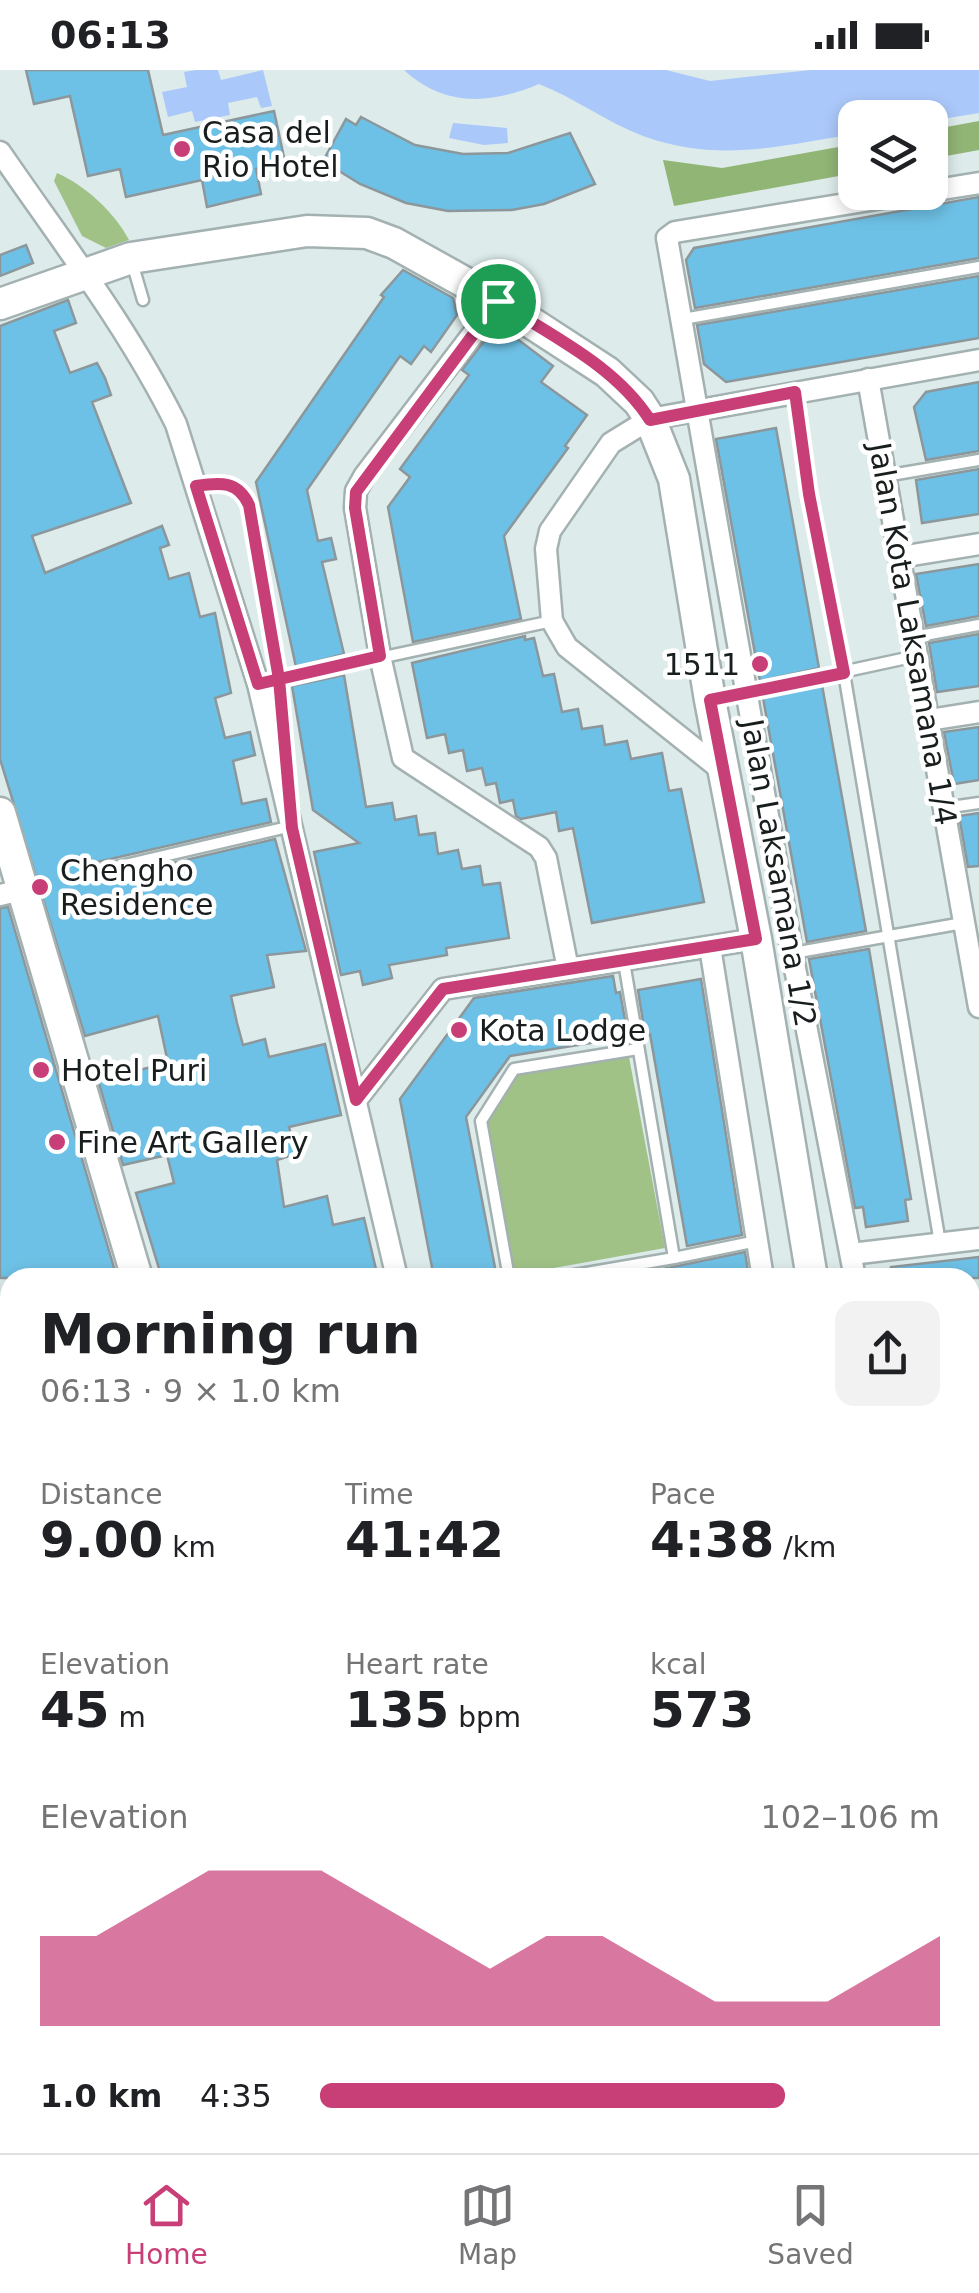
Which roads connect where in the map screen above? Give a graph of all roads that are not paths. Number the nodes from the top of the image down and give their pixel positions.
1 (0, 152) edge
2 (979, 183) edge
3 (948, 188) edge
4 (838, 205) edge
5 (131, 258) junction
6 (979, 268) edge
7 (85, 274) junction
8 (143, 300) dead end
9 (498, 301) junction
10 (0, 304) edge
11 (683, 319) junction
12 (979, 360) edge
13 (868, 379) junction
14 (795, 392) junction
15 (700, 408) junction
16 (650, 420) junction
17 (979, 460) edge
18 (886, 476) junction
19 (196, 486) junction
20 (979, 544) edge
21 (900, 557) junction
22 (552, 621) junction
23 (979, 625) edge
24 (916, 646) junction
25 (380, 656) junction
26 (844, 673) junction
27 (269, 681) junction
28 (748, 694) junction
29 (710, 700) junction
30 (979, 712) edge
31 (929, 720) junction
32 (726, 773) junction
33 (979, 803) edge
34 (944, 808) junction
35 (0, 813) edge
36 (292, 828) junction
37 (99, 871) dead end
38 (969, 891) edge
39 (11, 893) edge
40 (964, 923) junction
41 (888, 937) junction
42 (756, 939) junction
43 (710, 947) junction
44 (792, 954) junction
45 (624, 962) junction
46 (568, 969) junction
47 (979, 1007) edge
48 (638, 1049) junction
49 (356, 1100) junction
50 (979, 1239) edge
51 (757, 1241) junction
52 (940, 1244) junction
53 (850, 1254) junction
54 (674, 1258) junction
55 (135, 1268) edge
56 (395, 1268) edge
57 (508, 1268) edge
58 (616, 1268) edge
59 (761, 1268) edge
60 (810, 1268) edge
61 (853, 1268) edge

1 - 7 street
2 - 3 street
4 - 11 street, Jalan Laksamana 1/2
5 - 7 street
5 - 8 lane
5 - 9 street
6 - 11 lane
7 - 10 street
7 - 19 street
9 - 16 street
9 - 25 street
11 - 15 street, Jalan Laksamana 1/2
12 - 13 street
13 - 14 street
13 - 18 street, Jalan Kota Laksamana 1/4
14 - 15 street
14 - 26 lane
15 - 16 street
15 - 28 street, Jalan Laksamana 1/2
16 - 22 street
16 - 29 street
17 - 18 lane
18 - 21 street, Jalan Kota Laksamana 1/4
19 - 27 street
19 - 27 lane
20 - 21 street
21 - 24 street, Jalan Kota Laksamana 1/4
22 - 25 lane
22 - 32 street
23 - 24 lane
24 - 26 lane
24 - 31 street, Jalan Kota Laksamana 1/4
25 - 27 lane
25 - 46 street
26 - 28 lane
26 - 41 lane
27 - 36 street
28 - 29 lane
28 - 44 street, Jalan Laksamana 1/2
29 - 32 street
30 - 31 street
31 - 34 street, Jalan Kota Laksamana 1/4
32 - 42 street
33 - 34 lane
34 - 38 street, Jalan Kota Laksamana 1/4
35 - 39 street
36 - 37 lane
36 - 49 street
38 - 40 street, Jalan Kota Laksamana 1/4
39 - 55 street
40 - 41 lane
40 - 47 street, Jalan Kota Laksamana 1/4
41 - 44 lane
41 - 52 lane
42 - 43 street
42 - 60 street
43 - 45 street
43 - 51 street
44 - 53 street, Jalan Laksamana 1/2
45 - 46 street
45 - 48 lane
46 - 49 street
48 - 54 lane
48 - 57 lane
49 - 56 street
50 - 52 street
51 - 54 lane
51 - 59 street
52 - 53 street
53 - 61 street, Jalan Laksamana 1/2
54 - 58 lane

